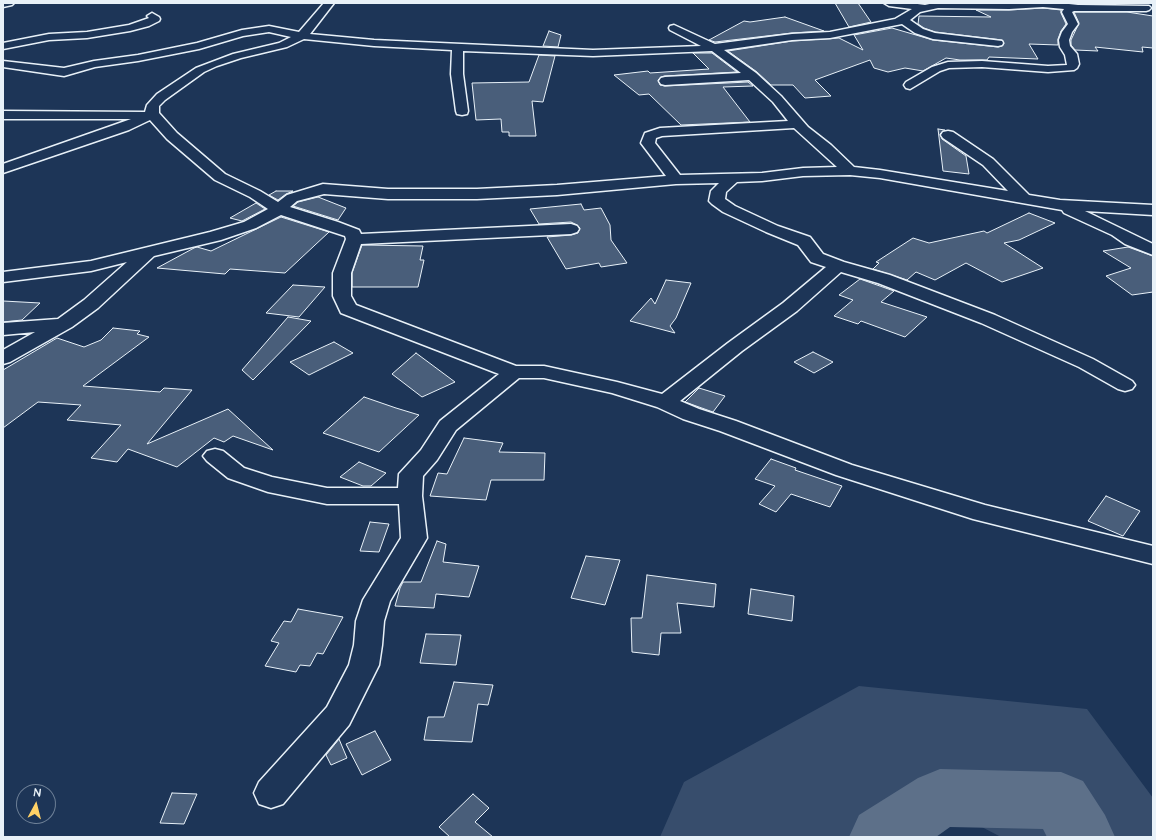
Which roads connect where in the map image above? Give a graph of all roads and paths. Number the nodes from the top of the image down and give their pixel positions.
1 (9, 3) edge
2 (329, 3) edge
3 (889, 3) edge
4 (1129, 3) edge
5 (3, 4) edge
6 (1072, 7) junction
7 (924, 8) junction
8 (1150, 9) edge
9 (152, 16) dead end
10 (903, 20) junction
11 (674, 28) dead end
12 (302, 36) junction
13 (998, 43) dead end
14 (3, 46) edge
15 (458, 48) junction
16 (716, 48) junction
17 (3, 64) edge
18 (752, 76) junction
19 (664, 81) dead end
20 (910, 85) dead end
21 (462, 111) dead end
22 (152, 114) junction
23 (3, 115) edge
24 (796, 124) junction
25 (948, 135) dead end
26 (3, 169) edge
27 (850, 172) junction
28 (733, 178) junction
29 (676, 180) junction
30 (1024, 199) junction
31 (1060, 205) junction
32 (278, 209) junction
33 (1153, 210) edge
34 (571, 229) dead end
35 (354, 239) junction
36 (1153, 250) edge
37 (148, 253) junction
38 (838, 266) junction
39 (3, 277) edge
40 (65, 323) junction
41 (3, 329) edge
42 (3, 358) edge
43 (514, 372) junction
44 (1125, 385) dead end
45 (665, 402) junction
46 (215, 456) dead end
47 (410, 496) junction
48 (1153, 555) edge
49 (271, 793) dead end

1 - 5 street
2 - 12 street
3 - 7 street
4 - 8 street
6 - 7 street
6 - 8 street
6 - 20 street
7 - 10 street
9 - 14 street
10 - 13 street
10 - 16 street
11 - 16 street
12 - 15 street
12 - 17 street
12 - 22 street
15 - 16 street
15 - 21 street
16 - 18 street
18 - 19 street
18 - 24 street
22 - 23 street
22 - 26 street
22 - 32 street
24 - 27 street
24 - 29 street
25 - 30 street
27 - 28 street
27 - 30 street
28 - 29 street
28 - 38 street
29 - 32 street
30 - 31 street
31 - 33 street
31 - 36 street
32 - 35 street
32 - 37 street
34 - 35 street
35 - 43 street
37 - 39 street
37 - 40 street
38 - 44 street
38 - 45 street
40 - 41 street
40 - 42 street
43 - 45 street
43 - 47 street
45 - 48 street
46 - 47 street
47 - 49 street

